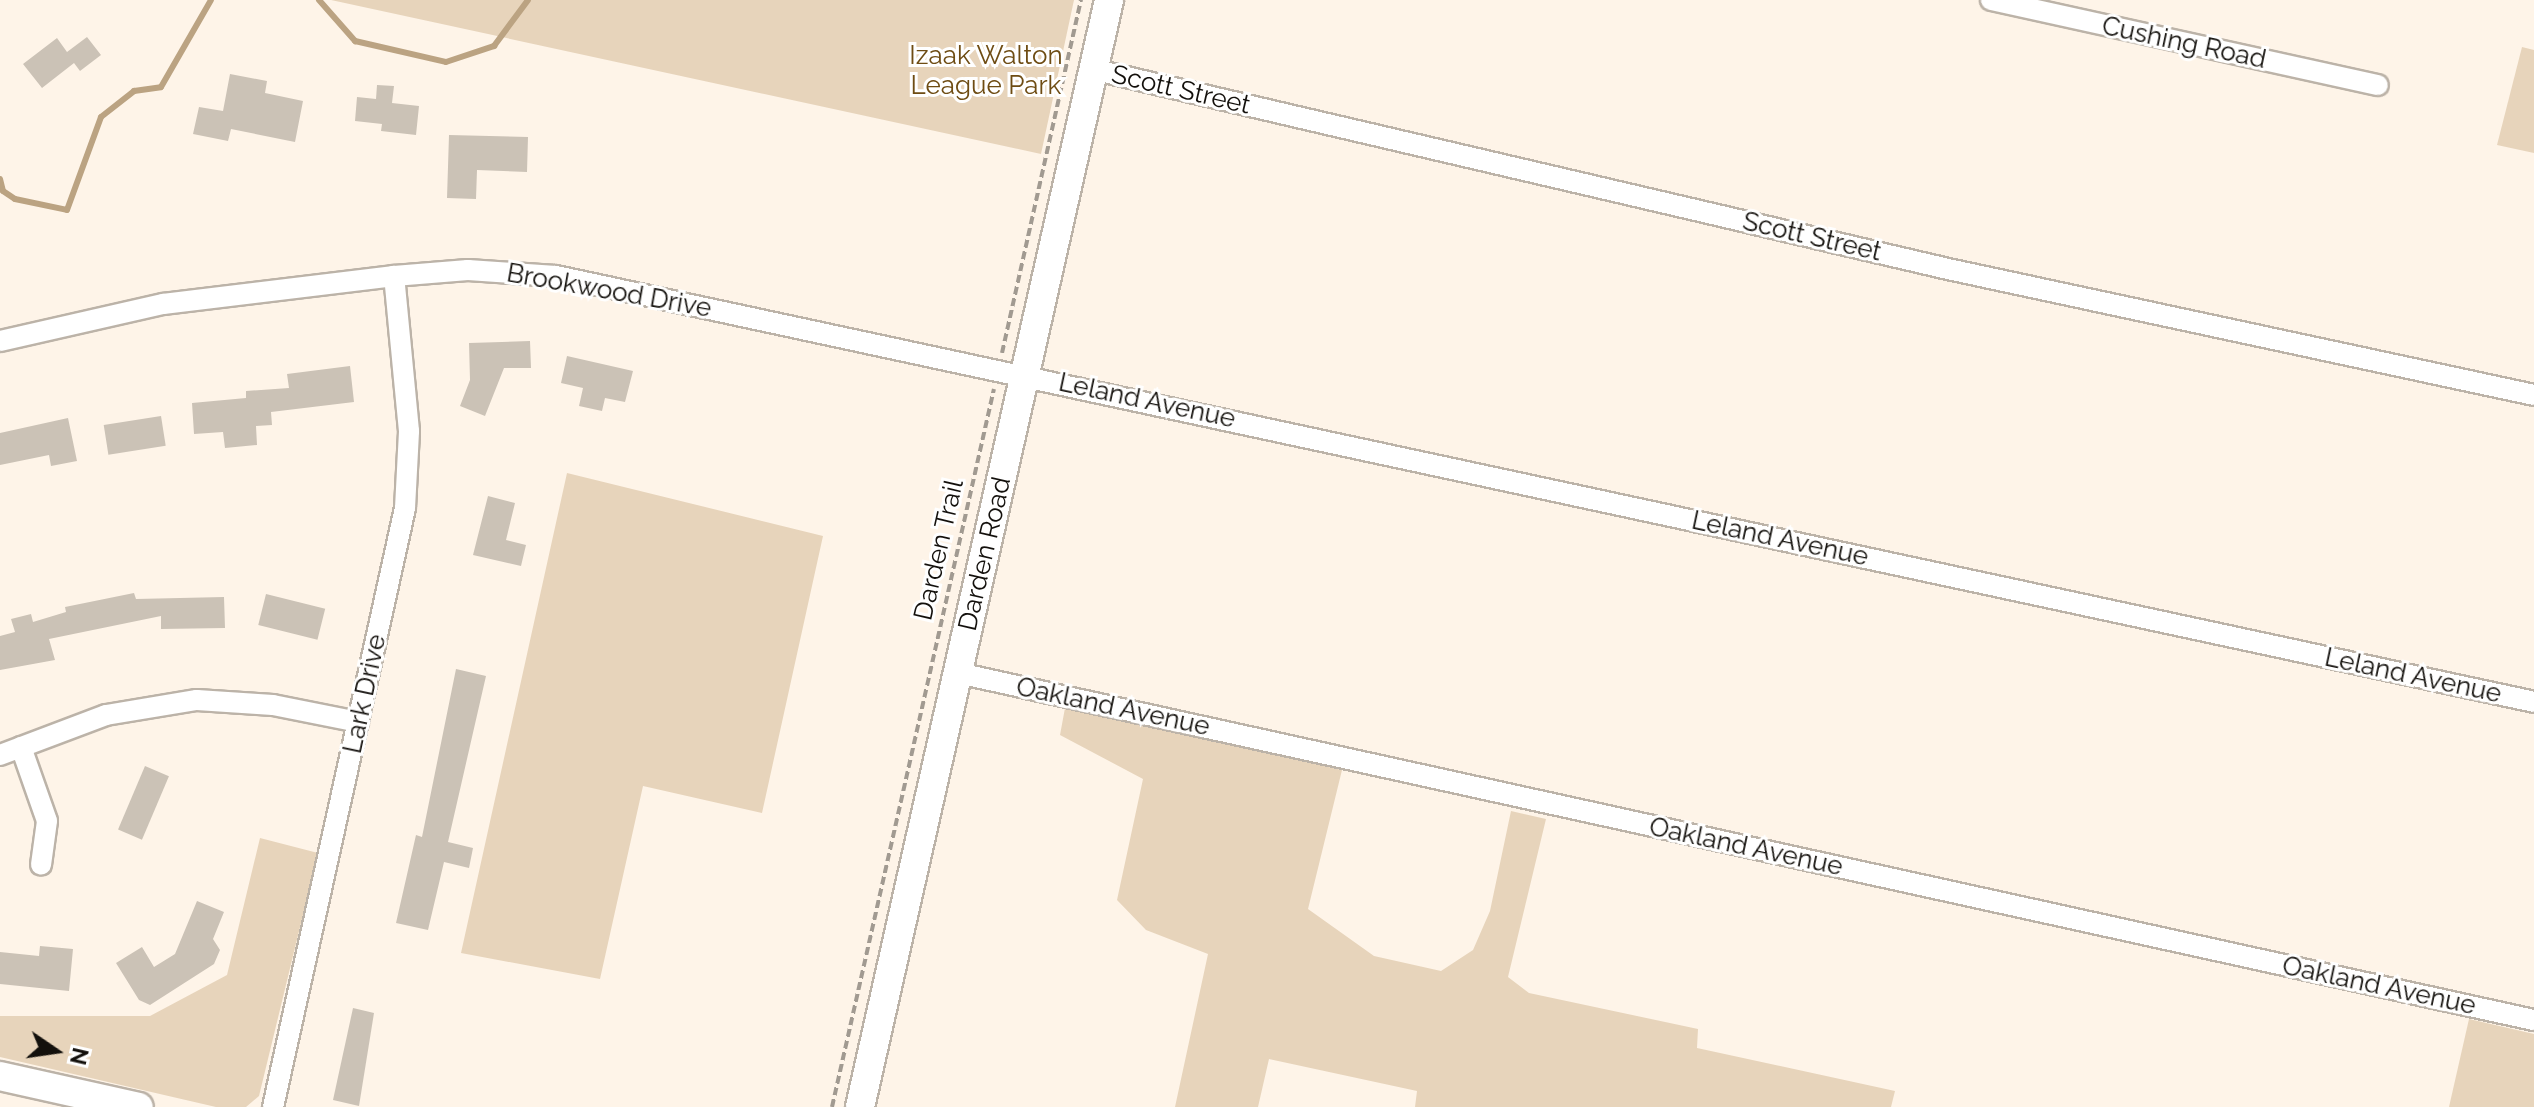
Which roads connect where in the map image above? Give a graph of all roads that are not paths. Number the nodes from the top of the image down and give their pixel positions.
1 (1109, 0) edge
2 (1991, 0) edge
3 (1092, 69) junction
4 (2378, 85) dead end
5 (394, 276) junction
6 (0, 341) edge
7 (1012, 372) junction
8 (2534, 395) edge
9 (958, 673) junction
10 (2534, 702) edge
11 (358, 722) junction
12 (21, 747) junction
13 (0, 755) edge
14 (41, 865) dead end
15 (2534, 1020) edge
16 (0, 1076) edge
17 (139, 1107) edge
18 (273, 1107) edge
19 (860, 1107) edge

1 - 3 street, Darden Road
2 - 4 street, Cushing Road
3 - 7 street, Darden Road
3 - 8 street, Scott Street
5 - 6 street, Brookwood Drive
5 - 7 street, Brookwood Drive
5 - 11 street, Lark Drive
7 - 9 street, Darden Road
7 - 10 street, Leland Avenue
9 - 15 street, Oakland Avenue
9 - 19 street, Darden Road
11 - 12 street
11 - 18 street, Lark Drive
12 - 13 street
12 - 14 street
16 - 17 street

